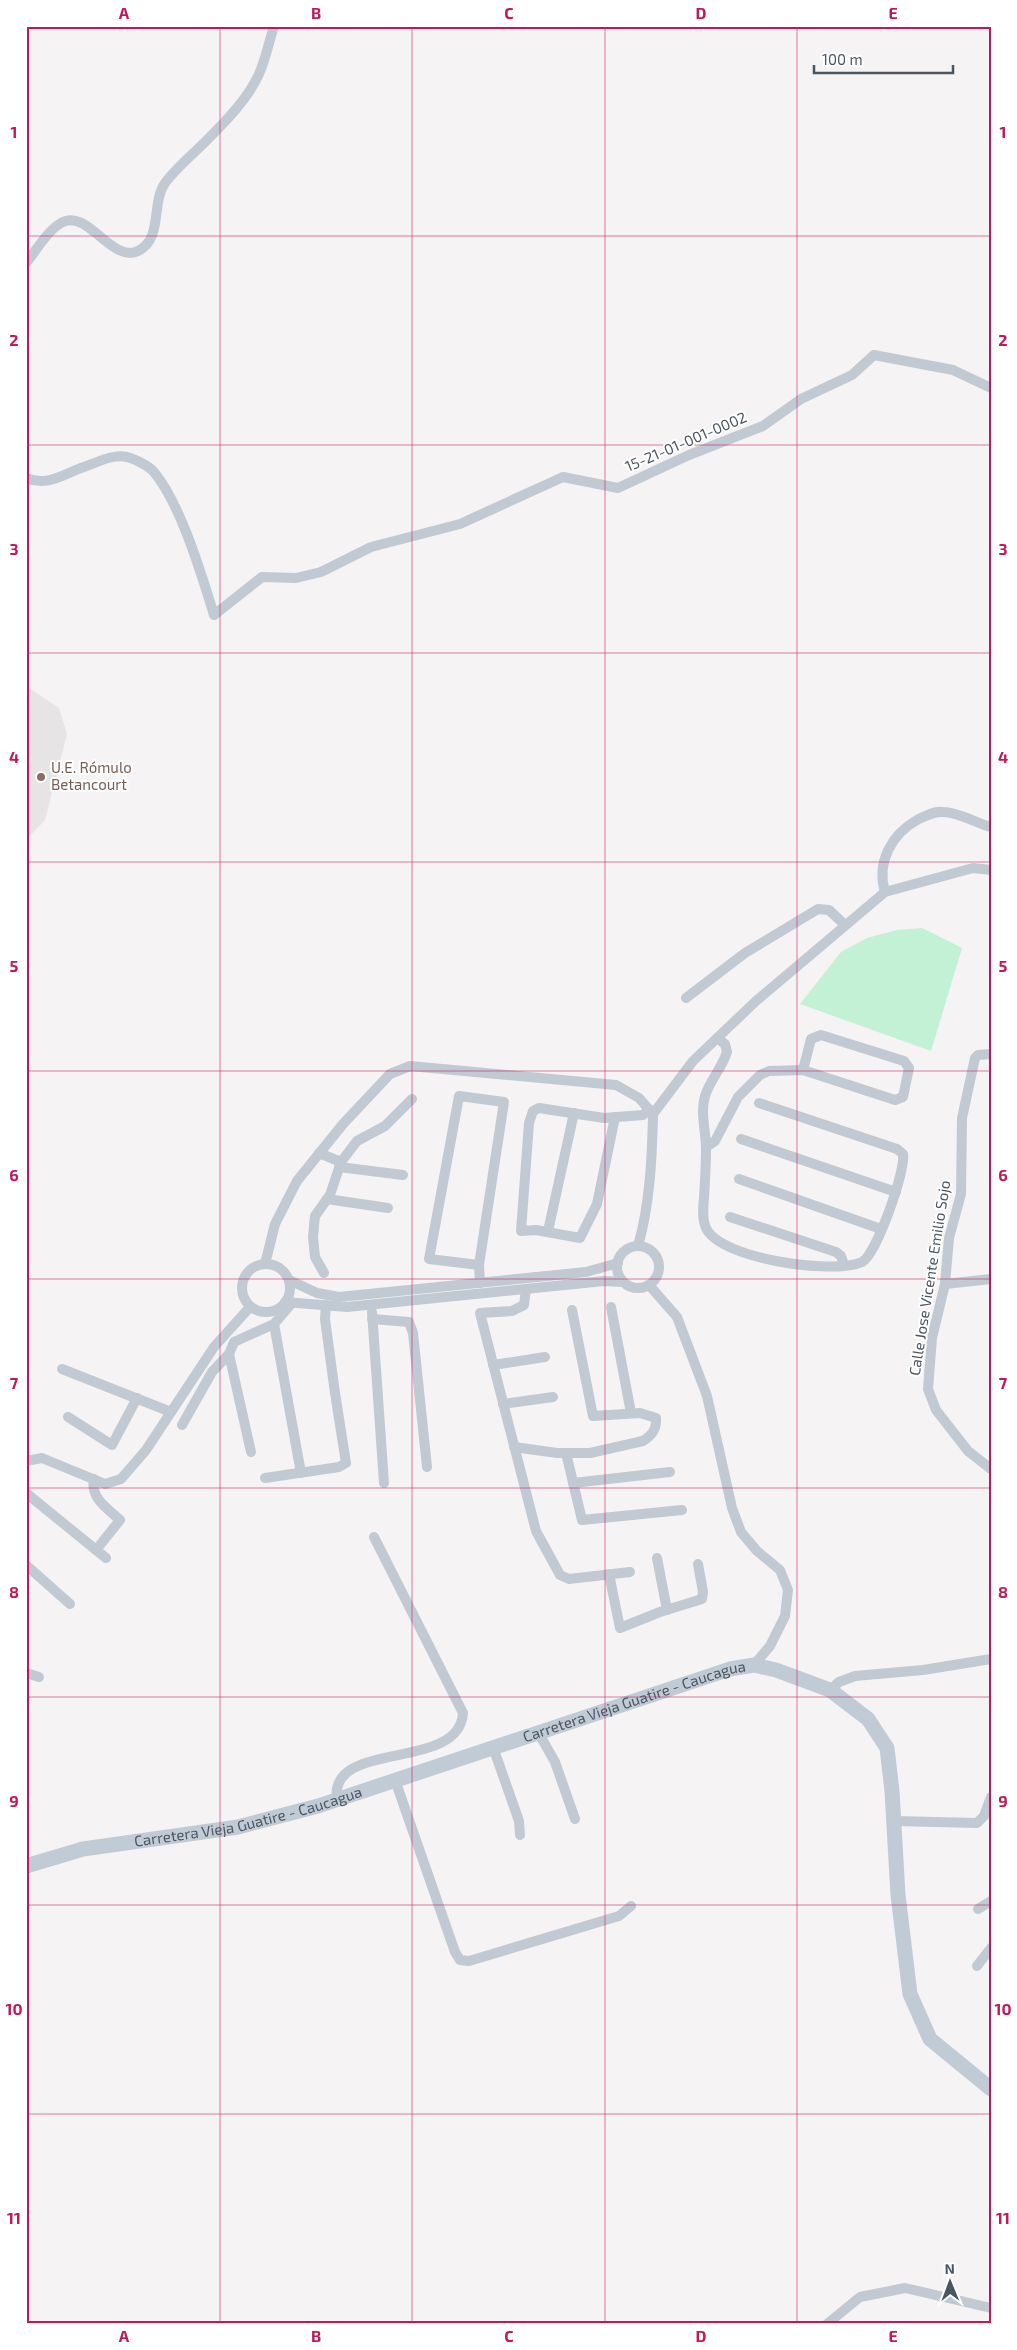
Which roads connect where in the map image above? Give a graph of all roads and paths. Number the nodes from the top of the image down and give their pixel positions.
1 (274, 26) edge
2 (26, 263) edge
3 (991, 388) edge
4 (26, 478) edge
5 (991, 827) edge
6 (991, 870) edge
7 (885, 892) junction
8 (845, 925) junction
9 (686, 998) dead end
10 (717, 1038) junction
11 (991, 1054) edge
12 (803, 1070) junction
13 (412, 1099) dead end
14 (759, 1103) dead end
15 (651, 1112) junction
16 (574, 1113) junction
17 (615, 1117) junction
18 (741, 1139) dead end
19 (706, 1147) junction
20 (319, 1153) junction
21 (340, 1164) junction
22 (403, 1175) dead end
23 (739, 1179) dead end
24 (896, 1192) junction
25 (327, 1199) junction
26 (388, 1208) dead end
27 (730, 1217) dead end
28 (881, 1229) junction
29 (548, 1231) junction
30 (638, 1246) junction
31 (618, 1263) junction
32 (265, 1264) junction
33 (479, 1265) junction
34 (844, 1265) junction
35 (324, 1274) dead end
36 (991, 1279) edge
37 (289, 1280) junction
38 (623, 1282) junction
39 (480, 1284) junction
40 (945, 1284) junction
41 (649, 1285) junction
42 (526, 1289) junction
43 (289, 1302) junction
44 (371, 1304) junction
45 (326, 1305) junction
46 (250, 1306) junction
47 (611, 1307) dead end
48 (572, 1310) dead end
49 (372, 1319) junction
50 (274, 1324) junction
51 (229, 1354) junction
52 (545, 1357) dead end
53 (493, 1364) junction
54 (62, 1369) dead end
55 (553, 1397) dead end
56 (137, 1398) junction
57 (503, 1404) junction
58 (171, 1412) junction
59 (631, 1413) junction
60 (68, 1417) dead end
61 (182, 1425) dead end
62 (514, 1447) junction
63 (251, 1452) dead end
64 (566, 1453) junction
65 (26, 1461) edge
66 (427, 1467) dead end
67 (991, 1468) edge
68 (670, 1472) dead end
69 (300, 1473) junction
70 (265, 1478) dead end
71 (94, 1479) junction
72 (384, 1483) dead end
73 (573, 1483) junction
74 (26, 1493) edge
75 (682, 1510) dead end
76 (374, 1537) dead end
77 (96, 1550) junction
78 (106, 1558) dead end
79 (657, 1558) dead end
80 (698, 1564) dead end
81 (26, 1565) edge
82 (630, 1572) dead end
83 (609, 1574) junction
84 (70, 1604) dead end
85 (668, 1610) junction
86 (991, 1659) edge
87 (754, 1666) junction
88 (26, 1672) edge
89 (39, 1677) dead end
90 (830, 1690) junction
91 (538, 1732) junction
92 (492, 1747) junction
93 (395, 1780) junction
94 (991, 1797) edge
95 (337, 1800) junction
96 (575, 1819) dead end
97 (894, 1821) junction
98 (520, 1835) dead end
99 (26, 1866) edge
100 (991, 1901) edge
101 (631, 1906) dead end
102 (978, 1909) dead end
103 (991, 1948) edge
104 (977, 1966) dead end
105 (991, 2089) edge
106 (991, 2308) edge
107 (827, 2324) edge

1 - 2 street
3 - 4 street, 15-21-01-001-0002
5 - 7 street
6 - 7 street
7 - 8 street
8 - 9 street
8 - 10 street
10 - 15 street
10 - 19 street
11 - 40 street, Calle Jose Vicente Emilio Sojo
12 - 12 street
12 - 19 street
13 - 21 street
14 - 24 street
15 - 17 street
15 - 20 street
15 - 30 street
16 - 17 street
16 - 29 street
16 - 29 street
17 - 29 street
18 - 24 street
19 - 34 street
20 - 21 street
20 - 32 street
21 - 22 street
21 - 25 street
23 - 28 street
24 - 28 street
25 - 26 street
25 - 35 street
27 - 34 street
28 - 34 street
30 - 31 street
30 - 41 street
31 - 38 street
31 - 39 street
32 - 37 street
32 - 46 street
33 - 33 street
33 - 39 street
36 - 40 street
37 - 39 street
37 - 43 street
38 - 41 street
38 - 42 street
40 - 67 street, Calle Jose Vicente Emilio Sojo
41 - 87 street
42 - 44 street
42 - 53 street
43 - 45 street
43 - 46 street
43 - 50 street
44 - 45 street
44 - 49 street
45 - 69 street
46 - 58 street
47 - 59 street
48 - 59 street
49 - 66 street
49 - 72 street
50 - 51 street
50 - 69 street
51 - 61 street
51 - 63 street
52 - 53 street
53 - 57 street
54 - 56 street
55 - 57 street
56 - 58 street
56 - 60 street
57 - 62 street
58 - 71 street
59 - 64 street
62 - 64 street
62 - 83 street
64 - 73 street
65 - 71 street
68 - 73 street
69 - 70 street
71 - 77 street
73 - 75 street
74 - 77 street
76 - 95 street
77 - 78 street
79 - 85 street
80 - 85 street
81 - 84 street
82 - 83 street
83 - 85 street
86 - 90 street
87 - 90 main road, Carretera Vieja Guatire - Caucagua
87 - 91 main road, Carretera Vieja Guatire - Caucagua
88 - 89 street
90 - 97 main road, Carretera Vieja Guatire - Caucagua
91 - 92 main road, Carretera Vieja Guatire - Caucagua
91 - 96 street
92 - 93 main road, Carretera Vieja Guatire - Caucagua
92 - 98 street
93 - 95 main road, Carretera Vieja Guatire - Caucagua
93 - 101 street
94 - 97 street
95 - 99 main road, Carretera Vieja Guatire - Caucagua
97 - 105 main road, Carretera Vieja Guatire - Caucagua
100 - 102 street
103 - 104 street
106 - 107 street

